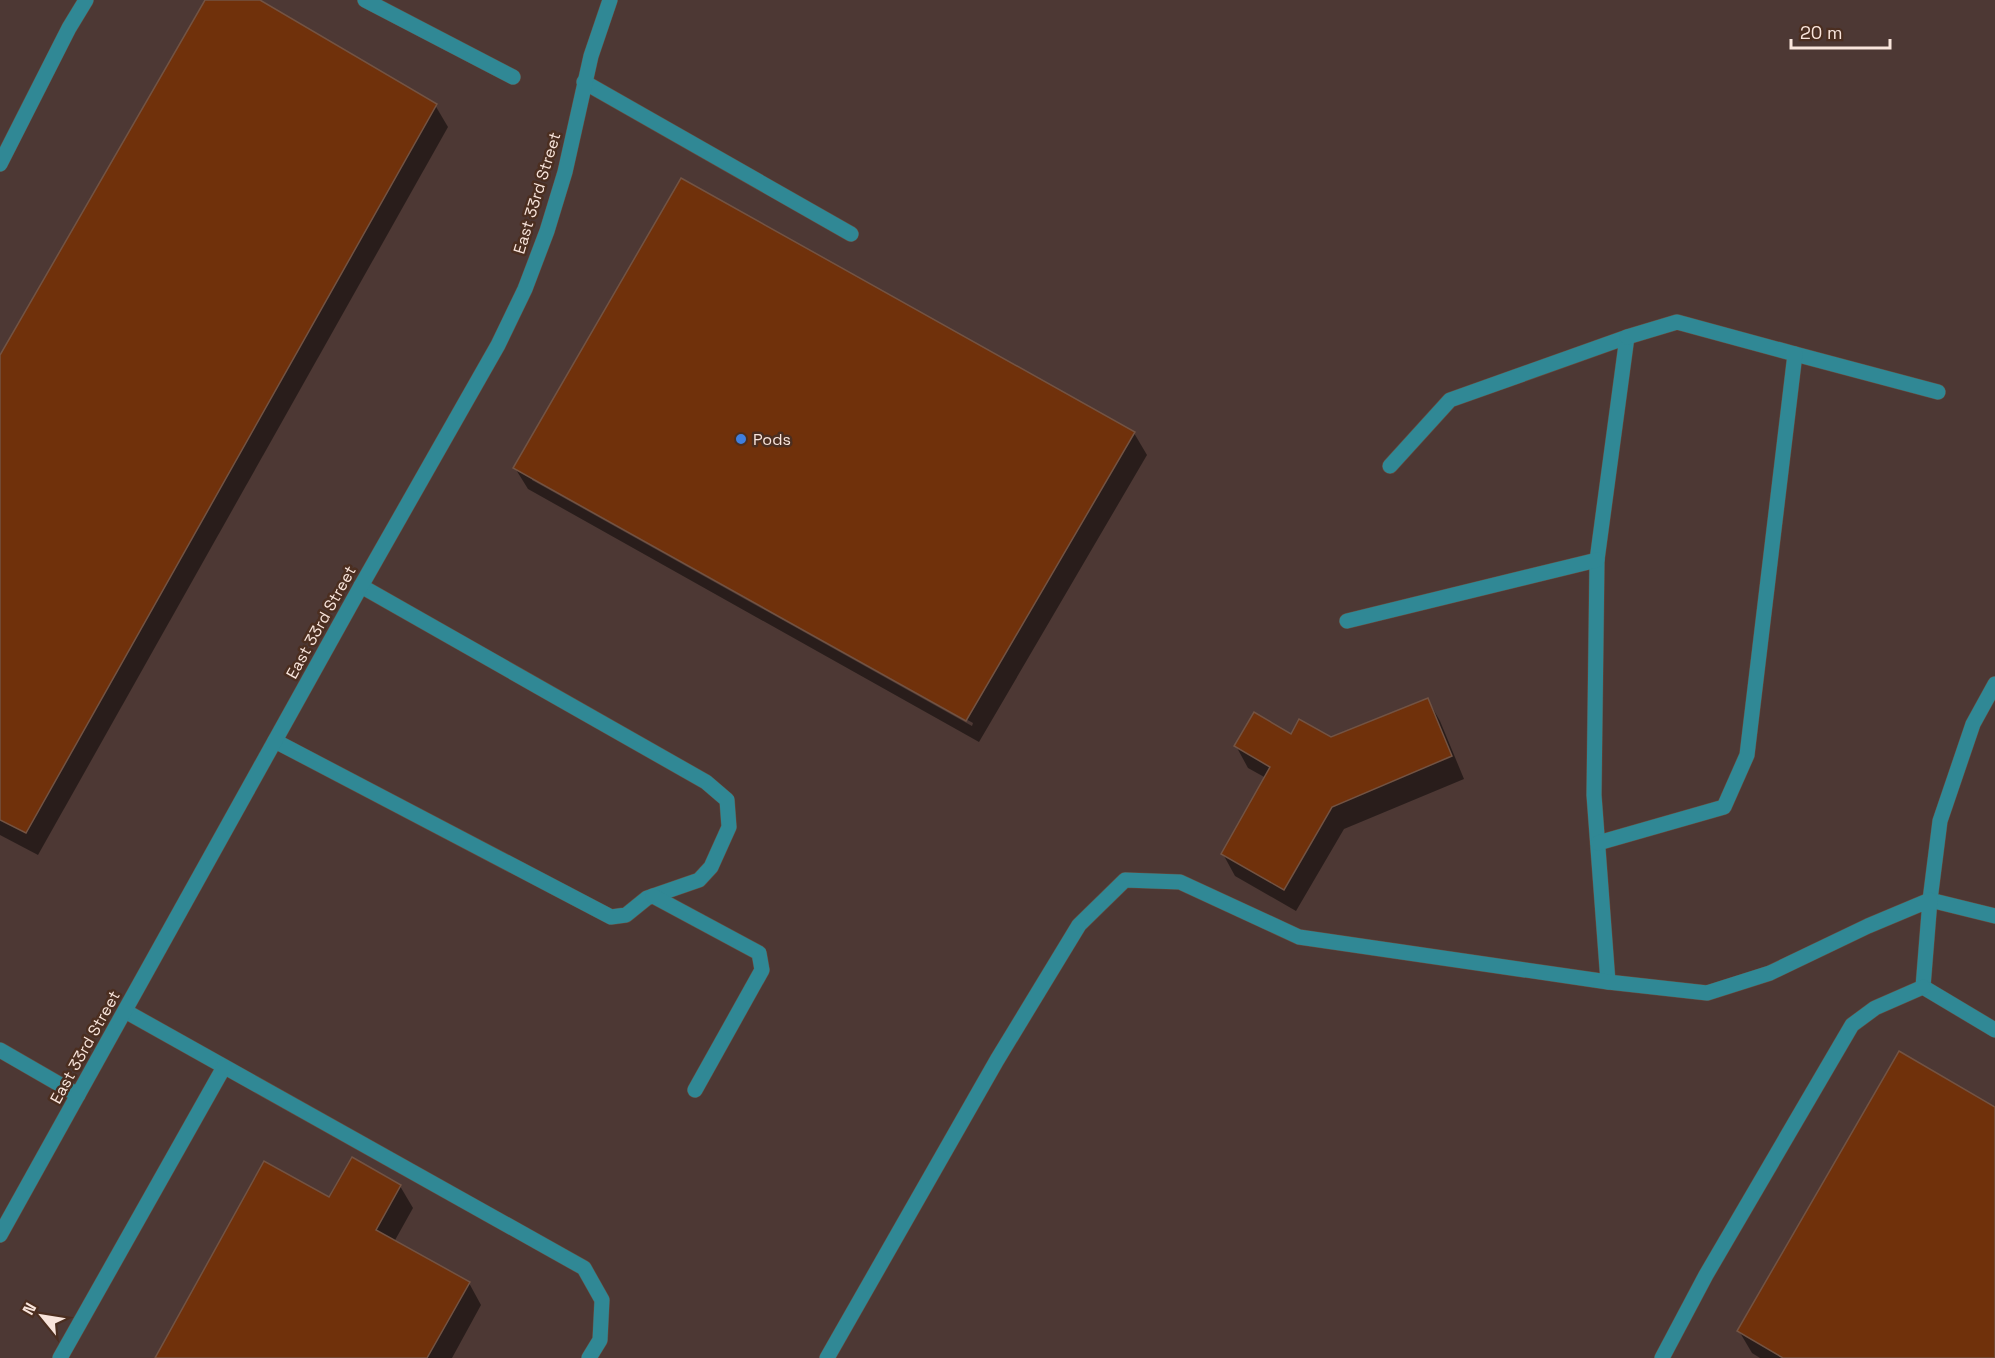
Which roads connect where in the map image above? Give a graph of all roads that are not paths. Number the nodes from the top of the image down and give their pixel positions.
1 (86, 0) edge
2 (365, 0) edge
3 (610, 0) edge
4 (513, 77) dead end
5 (585, 82) junction
6 (0, 164) edge
7 (851, 234) dead end
8 (1627, 337) junction
9 (1794, 354) junction
10 (1938, 392) dead end
11 (1390, 466) dead end
12 (1597, 560) junction
13 (361, 586) junction
14 (1347, 621) dead end
15 (1995, 684) edge
16 (275, 741) junction
17 (1598, 843) junction
18 (653, 896) junction
19 (1930, 900) junction
20 (1995, 916) edge
21 (1608, 982) junction
22 (1923, 987) junction
23 (125, 1011) junction
24 (1995, 1030) edge
25 (0, 1050) edge
26 (224, 1067) junction
27 (695, 1090) dead end
28 (78, 1095) junction
29 (0, 1235) edge
30 (60, 1358) edge
31 (589, 1358) edge
32 (827, 1358) edge
33 (1662, 1358) edge

1 - 6 street
2 - 4 street
3 - 5 street, East 33rd Street
5 - 7 street
5 - 13 street, East 33rd Street
8 - 9 street
8 - 11 street
8 - 12 street
9 - 10 street
9 - 17 street
12 - 14 street
12 - 17 street
13 - 16 street, East 33rd Street
13 - 18 street
15 - 19 street
16 - 18 street
16 - 23 street, East 33rd Street
17 - 21 street
18 - 27 street
19 - 20 street
19 - 21 street
19 - 22 street
21 - 32 street
22 - 24 street
22 - 33 street
23 - 26 street
23 - 28 street, East 33rd Street
25 - 28 street
26 - 30 street
26 - 31 street
28 - 29 street, East 33rd Street

